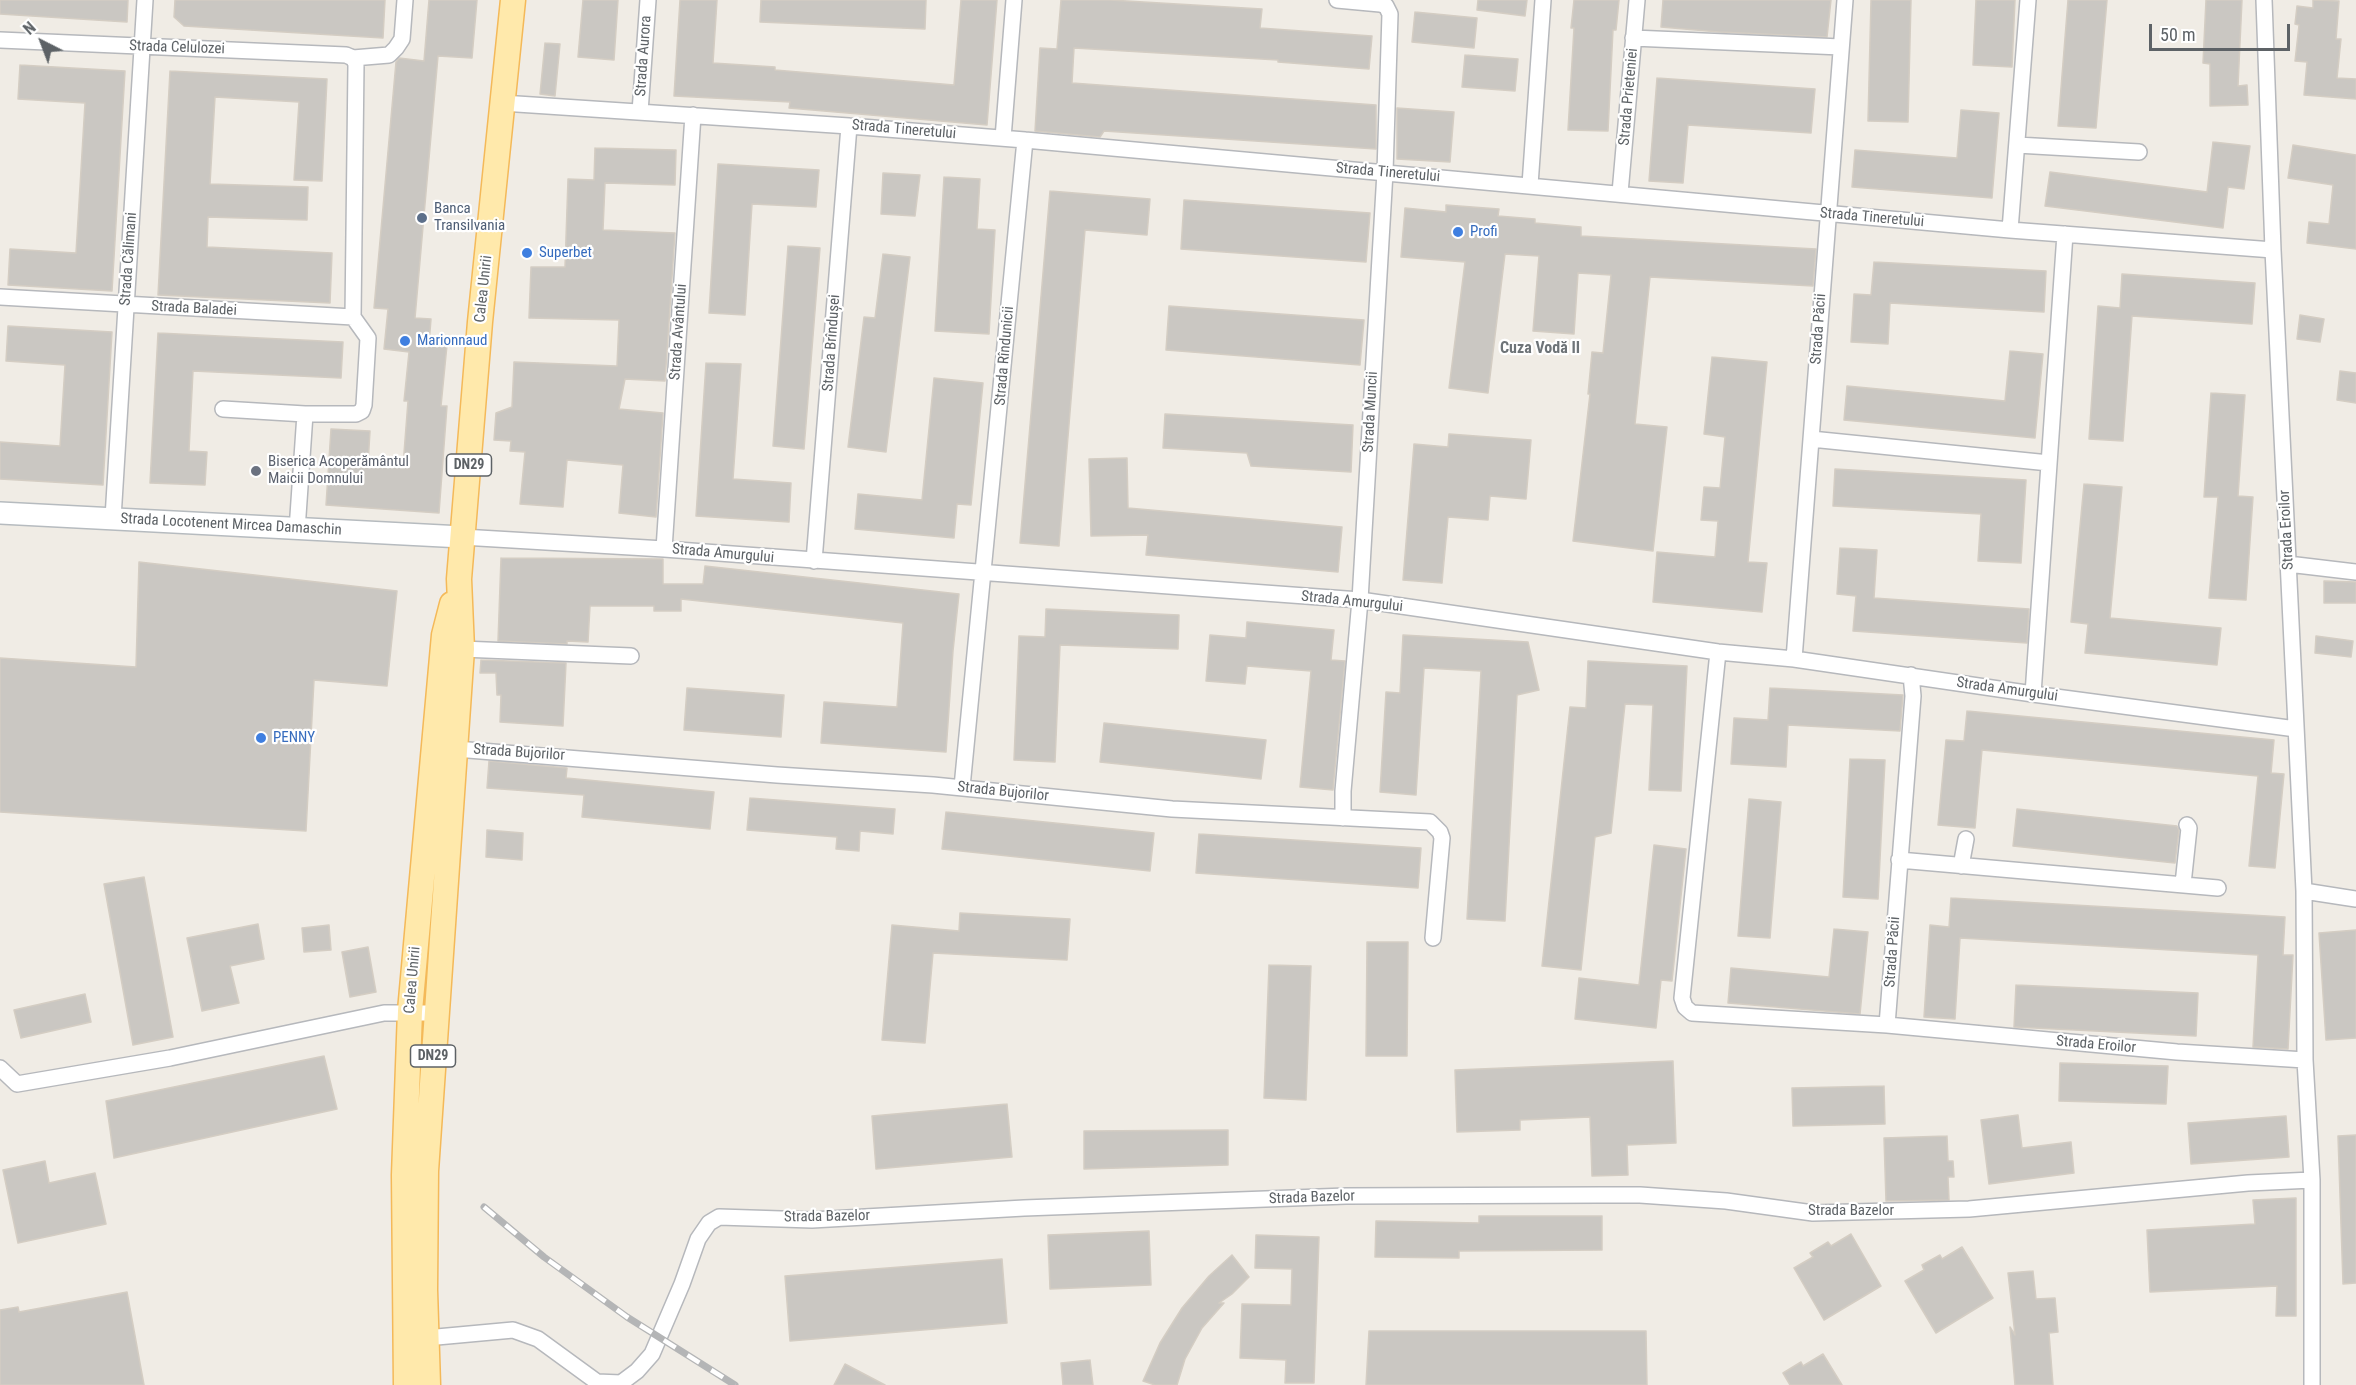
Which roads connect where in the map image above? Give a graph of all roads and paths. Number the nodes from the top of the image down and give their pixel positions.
1 (145, 0) edge
2 (405, 0) edge
3 (513, 0) edge
4 (648, 0) edge
5 (1014, 0) edge
6 (1337, 0) edge
7 (1543, 0) edge
8 (1637, 0) edge
9 (1845, 0) edge
10 (2028, 0) edge
11 (2264, 0) edge
12 (1633, 38) junction
13 (0, 40) edge
14 (142, 47) junction
15 (1841, 47) junction
16 (353, 58) junction
17 (502, 103) junction
18 (640, 112) junction
19 (693, 116) junction
20 (849, 126) junction
21 (1003, 138) junction
22 (1025, 140) junction
23 (2017, 145) junction
24 (2139, 152) dead end
25 (1384, 172) junction
26 (1530, 185) junction
27 (1620, 193) junction
28 (1828, 214) junction
29 (2010, 230) junction
30 (2065, 234) junction
31 (2273, 250) junction
32 (0, 297) edge
33 (126, 305) junction
34 (352, 317) junction
35 (223, 409) dead end
36 (305, 414) junction
37 (1811, 439) junction
38 (2049, 463) junction
39 (0, 513) edge
40 (113, 518) junction
41 (297, 530) junction
42 (462, 537) junction
43 (664, 549) junction
44 (814, 561) junction
45 (2288, 564) junction
46 (2356, 572) edge
47 (984, 573) junction
48 (459, 579) junction
49 (1360, 600) junction
50 (462, 649) junction
51 (1718, 652) junction
52 (631, 656) dead end
53 (1794, 659) junction
54 (1911, 675) junction
55 (2033, 694) junction
56 (2296, 729) junction
57 (456, 749) junction
58 (962, 787) junction
59 (1343, 818) junction
60 (2187, 825) dead end
61 (1966, 838) dead end
62 (1899, 860) junction
63 (1961, 866) junction
64 (2183, 885) junction
65 (2218, 888) dead end
66 (2304, 891) junction
67 (2356, 899) edge
68 (1434, 938) dead end
69 (410, 1011) junction
70 (436, 1013) junction
71 (1887, 1025) junction
72 (2305, 1060) junction
73 (0, 1068) edge
74 (2312, 1180) junction
75 (426, 1338) junction
76 (428, 1374) edge
77 (406, 1385) edge
78 (439, 1385) edge
79 (2312, 1385) edge

1 - 14 street, Strada Călimani
2 - 16 street, Strada Celulozei
3 - 17 main road, Calea Unirii / DN29
4 - 18 street, Strada Aurora
5 - 21 street
6 - 25 street, Strada Muncii
7 - 26 street
8 - 12 street, Strada Prieteniei
9 - 15 street, Strada Păcii
10 - 23 street
11 - 31 street, Strada Eroilor
12 - 15 street
12 - 27 street, Strada Prieteniei
13 - 14 street, Strada Celulozei
14 - 16 street, Strada Celulozei
14 - 33 street, Strada Călimani
15 - 28 street, Strada Păcii
16 - 34 street
17 - 18 street, Strada Tineretului
17 - 42 main road, Calea Unirii / DN29
18 - 19 street, Strada Tineretului
19 - 20 street, Strada Tineretului
19 - 43 street, Strada Avântului
20 - 21 street, Strada Tineretului
20 - 44 street, Strada Brîndușei
21 - 22 street, Strada Tineretului
22 - 25 street, Strada Tineretului
22 - 47 street, Strada Rîndunicii
23 - 24 street
23 - 29 street
25 - 26 street, Strada Tineretului
25 - 49 street, Strada Muncii
26 - 27 street, Strada Tineretului
27 - 28 street, Strada Tineretului
28 - 29 street, Strada Tineretului
28 - 37 street, Strada Păcii
29 - 30 street, Strada Tineretului
30 - 31 street, Strada Tineretului
30 - 38 street
31 - 45 street, Strada Eroilor
32 - 33 street, Strada Baladei
33 - 34 street, Strada Baladei
33 - 40 street, Strada Călimani
34 - 36 street
35 - 36 street
36 - 41 street
37 - 38 street
37 - 53 street, Strada Păcii
38 - 55 street
39 - 40 street, Strada Locotenent Mircea Damaschin
40 - 41 street, Strada Locotenent Mircea Damaschin
41 - 42 street, Strada Locotenent Mircea Damaschin
42 - 43 street, Strada Amurgului
42 - 48 main road, Calea Unirii / DN29
43 - 44 street, Strada Amurgului
44 - 47 street, Strada Amurgului
45 - 46 street
45 - 56 street, Strada Eroilor
47 - 49 street, Strada Amurgului
47 - 58 street
48 - 50 main road, Calea Unirii / DN29
48 - 69 main road, Calea Unirii / DN29
49 - 51 street, Strada Amurgului
49 - 59 street, Strada Muncii
50 - 52 street
50 - 57 main road, Calea Unirii / DN29
51 - 53 street, Strada Amurgului
51 - 71 street
53 - 54 street, Strada Amurgului
54 - 55 street, Strada Amurgului
54 - 62 street, Strada Păcii
55 - 56 street, Strada Amurgului
56 - 66 street, Strada Eroilor
57 - 58 street, Strada Bujorilor
57 - 70 main road, Calea Unirii / DN29
58 - 59 street, Strada Bujorilor
59 - 68 street, Strada Bujorilor
60 - 64 street
61 - 63 street
62 - 63 street
62 - 71 street, Strada Păcii
63 - 64 street
64 - 65 street
66 - 67 street
66 - 72 street, Strada Eroilor
69 - 70 street
69 - 73 street
69 - 77 main road, Calea Unirii / DN29
70 - 75 main road, Calea Unirii / DN29
71 - 72 street, Strada Eroilor
72 - 74 street, Strada Eroilor
74 - 75 street, Strada Bazelor
74 - 79 street, Strada Eroilor
75 - 76 main road, Calea Unirii / DN29
76 - 78 main road

